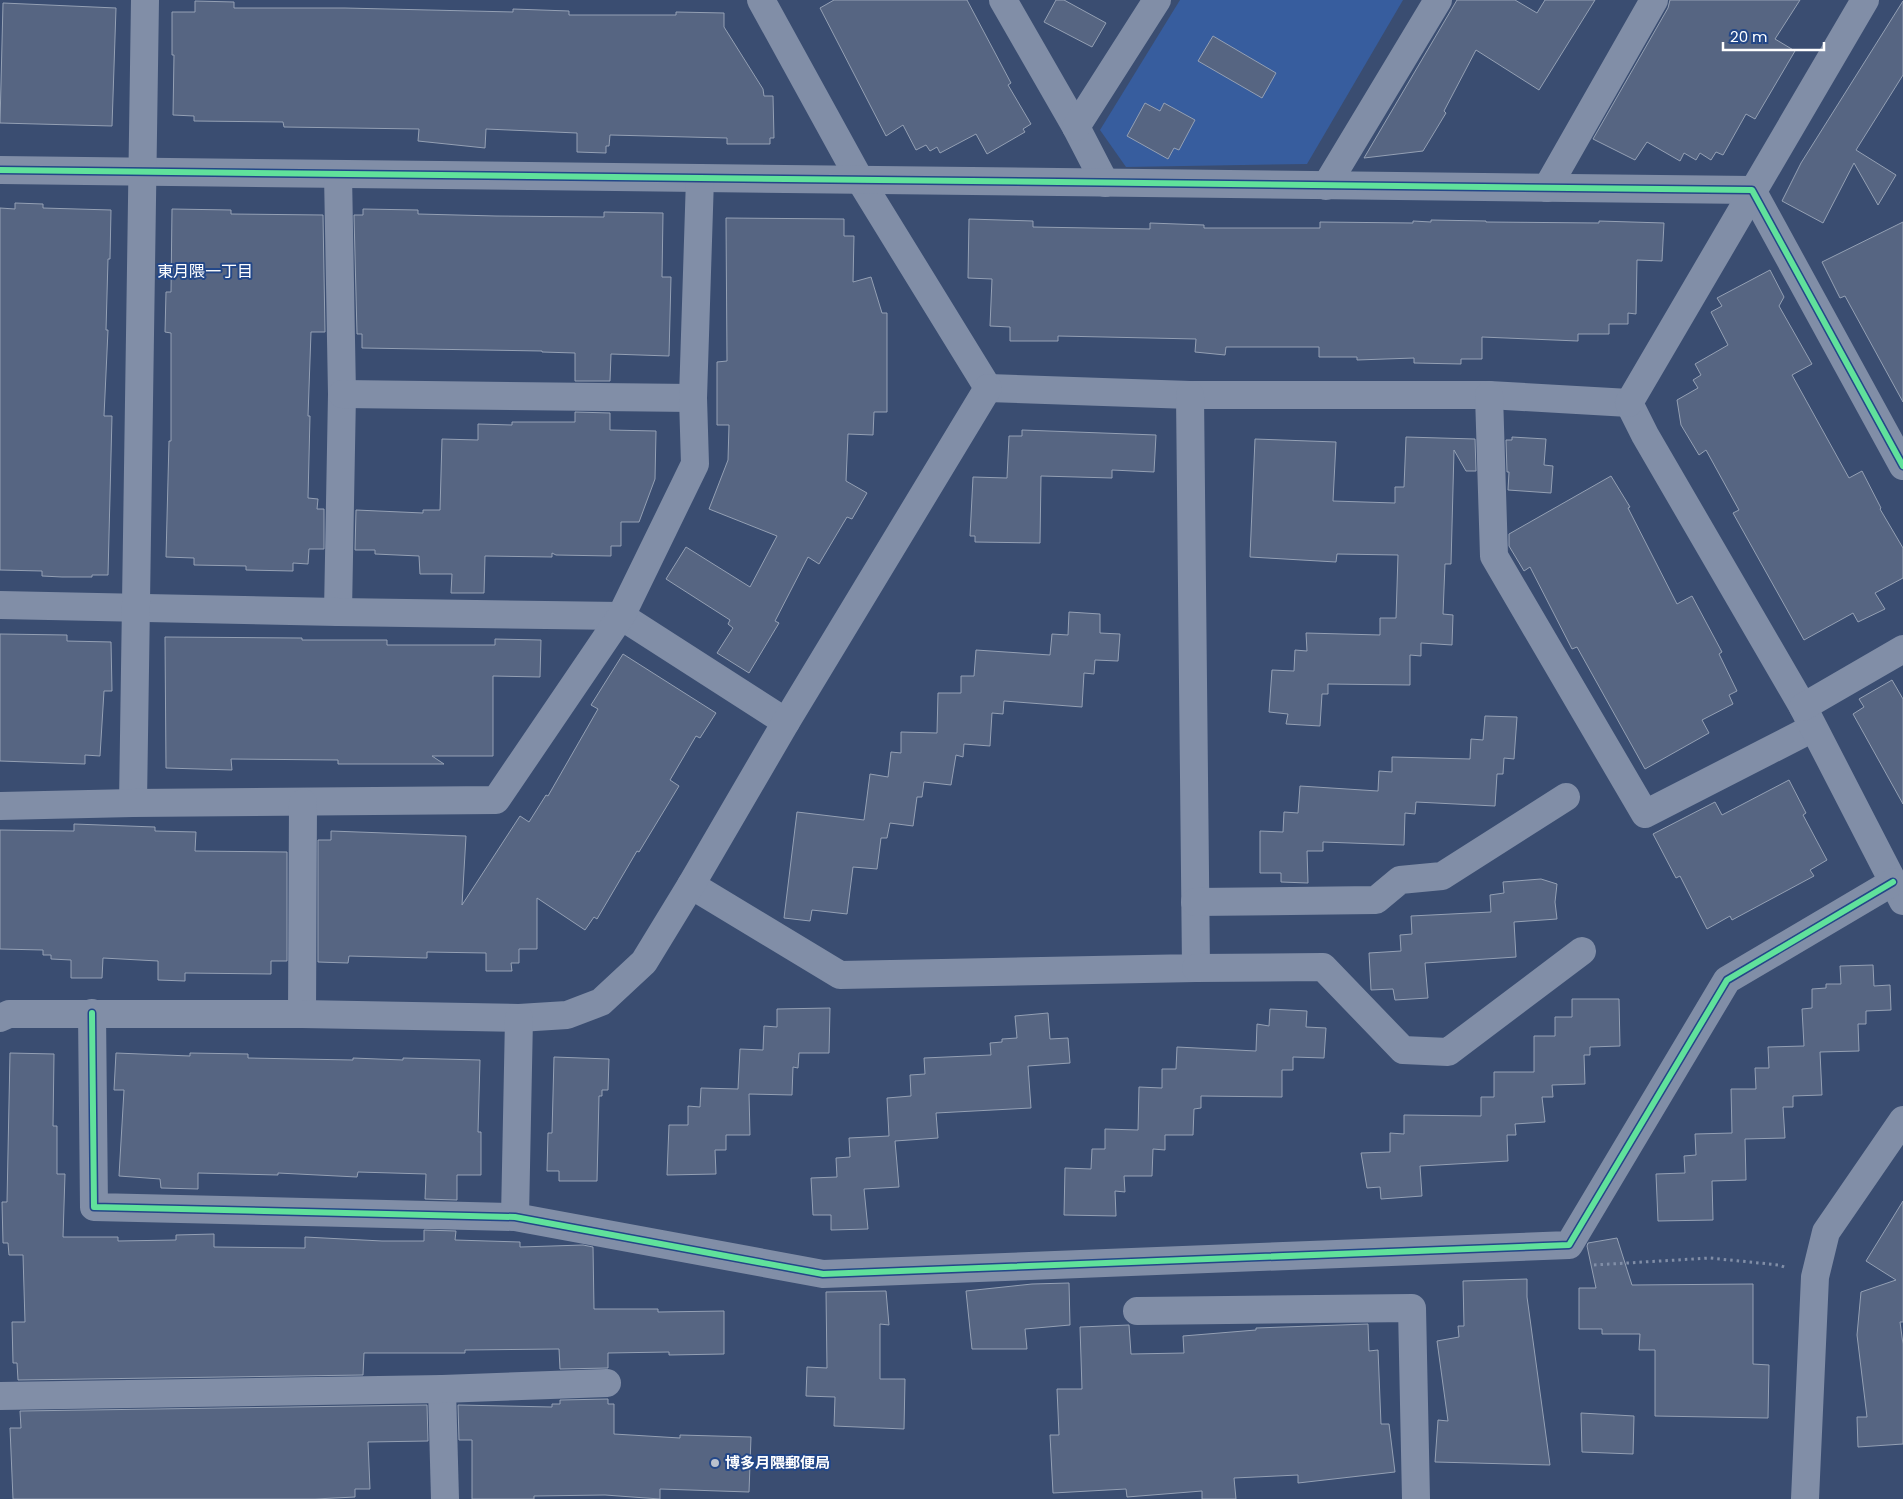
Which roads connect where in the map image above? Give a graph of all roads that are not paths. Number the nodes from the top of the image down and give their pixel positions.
1 (145, 0) edge
2 (761, 0) edge
3 (1003, 0) edge
4 (1157, 0) edge
5 (1438, 0) edge
6 (1654, 0) edge
7 (1865, 0) edge
8 (1076, 128) junction
9 (0, 170) edge
10 (142, 172) junction
11 (338, 174) junction
12 (700, 178) junction
13 (860, 180) junction
14 (1105, 183) junction
15 (1326, 186) junction
16 (1547, 188) junction
17 (1752, 190) junction
18 (988, 388) junction
19 (342, 394) junction
20 (1190, 395) junction
21 (1489, 395) junction
22 (693, 398) junction
23 (1629, 403) junction
24 (1903, 466) edge
25 (0, 605) edge
26 (136, 607) junction
27 (338, 612) junction
28 (621, 616) junction
29 (1903, 649) edge
30 (1808, 717) junction
31 (786, 722) junction
32 (1566, 797) dead end
33 (132, 803) junction
34 (303, 803) junction
35 (0, 806) edge
36 (691, 885) junction
37 (1898, 891) edge
38 (1195, 902) junction
39 (1582, 950) dead end
40 (1196, 968) junction
41 (92, 1013) junction
42 (302, 1014) junction
43 (0, 1018) edge
44 (519, 1018) junction
45 (1903, 1120) edge
46 (515, 1217) junction
47 (1137, 1311) dead end
48 (607, 1383) dead end
49 (442, 1389) junction
50 (0, 1396) edge
51 (445, 1499) edge
52 (1416, 1499) edge
53 (1805, 1499) edge

1 - 10 street
2 - 13 street
3 - 8 street
4 - 8 street
5 - 15 street
6 - 16 street
7 - 17 street
8 - 14 street
9 - 10 street
10 - 11 street
10 - 26 street
11 - 12 street
11 - 19 street
12 - 13 street
12 - 22 street
13 - 14 street
13 - 18 street
14 - 15 street
15 - 16 street
16 - 17 street
17 - 23 street
17 - 24 street
18 - 20 street
18 - 31 street
19 - 22 street
19 - 27 street
20 - 21 street
20 - 38 street
21 - 23 street
21 - 30 street
22 - 28 street
23 - 30 street
25 - 26 street
26 - 27 street
26 - 33 street
27 - 28 street
28 - 31 street
28 - 34 street
29 - 30 street
30 - 37 street
31 - 36 street
32 - 38 street
33 - 34 street
33 - 35 street
34 - 42 street
36 - 40 street
36 - 44 street
37 - 46 street
38 - 40 street
39 - 40 street
41 - 42 street
41 - 43 street
41 - 46 street
42 - 44 street
44 - 46 street
45 - 53 street
47 - 52 street
48 - 49 street
49 - 50 street
49 - 51 street

